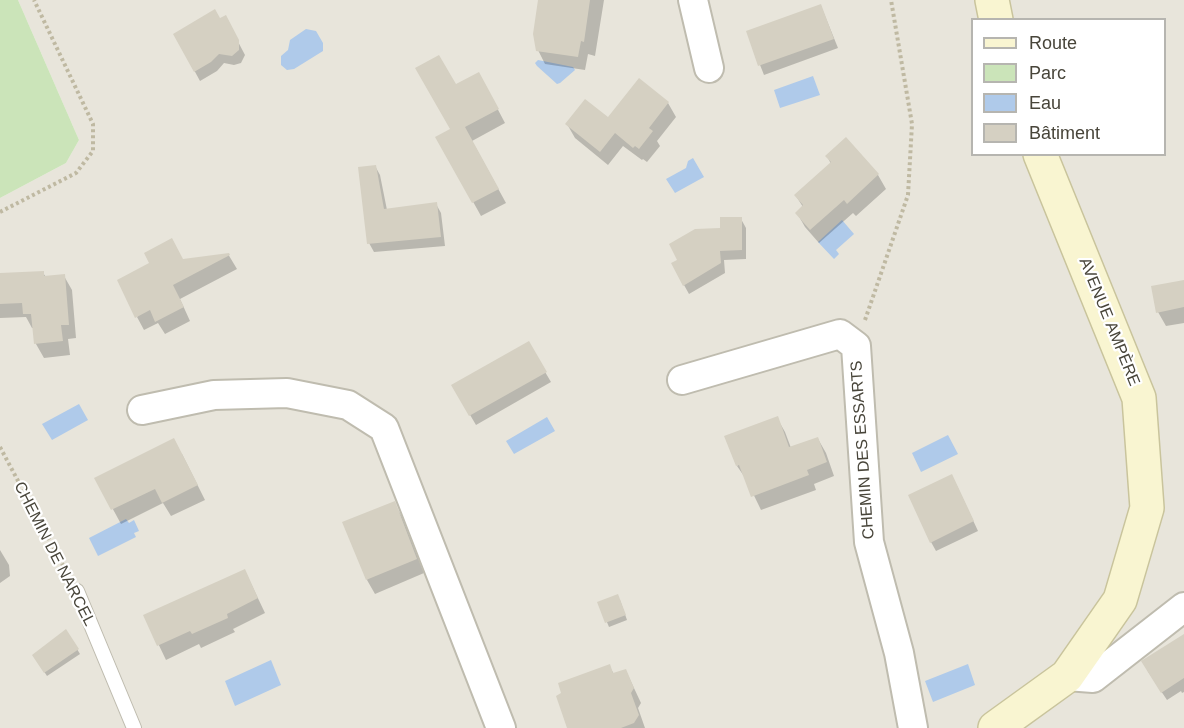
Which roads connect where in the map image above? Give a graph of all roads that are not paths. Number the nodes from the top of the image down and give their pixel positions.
1 (693, 0) edge
2 (992, 0) edge
3 (996, 18) edge
4 (709, 68) dead end
5 (1041, 156) edge
6 (682, 380) dead end
7 (142, 410) dead end
8 (77, 591) road end
9 (1184, 607) edge
10 (1067, 676) junction
11 (134, 728) edge
12 (501, 728) edge
13 (913, 728) edge
14 (995, 728) edge

1 - 4 street
2 - 3 main road
5 - 10 main road, AVENUE AMPÈRE
6 - 13 street, CHEMIN DES ESSARTS
7 - 12 street
8 - 11 lane, CHEMIN DE NARCEL
9 - 10 street
10 - 14 main road, AVENUE AMPÈRE

